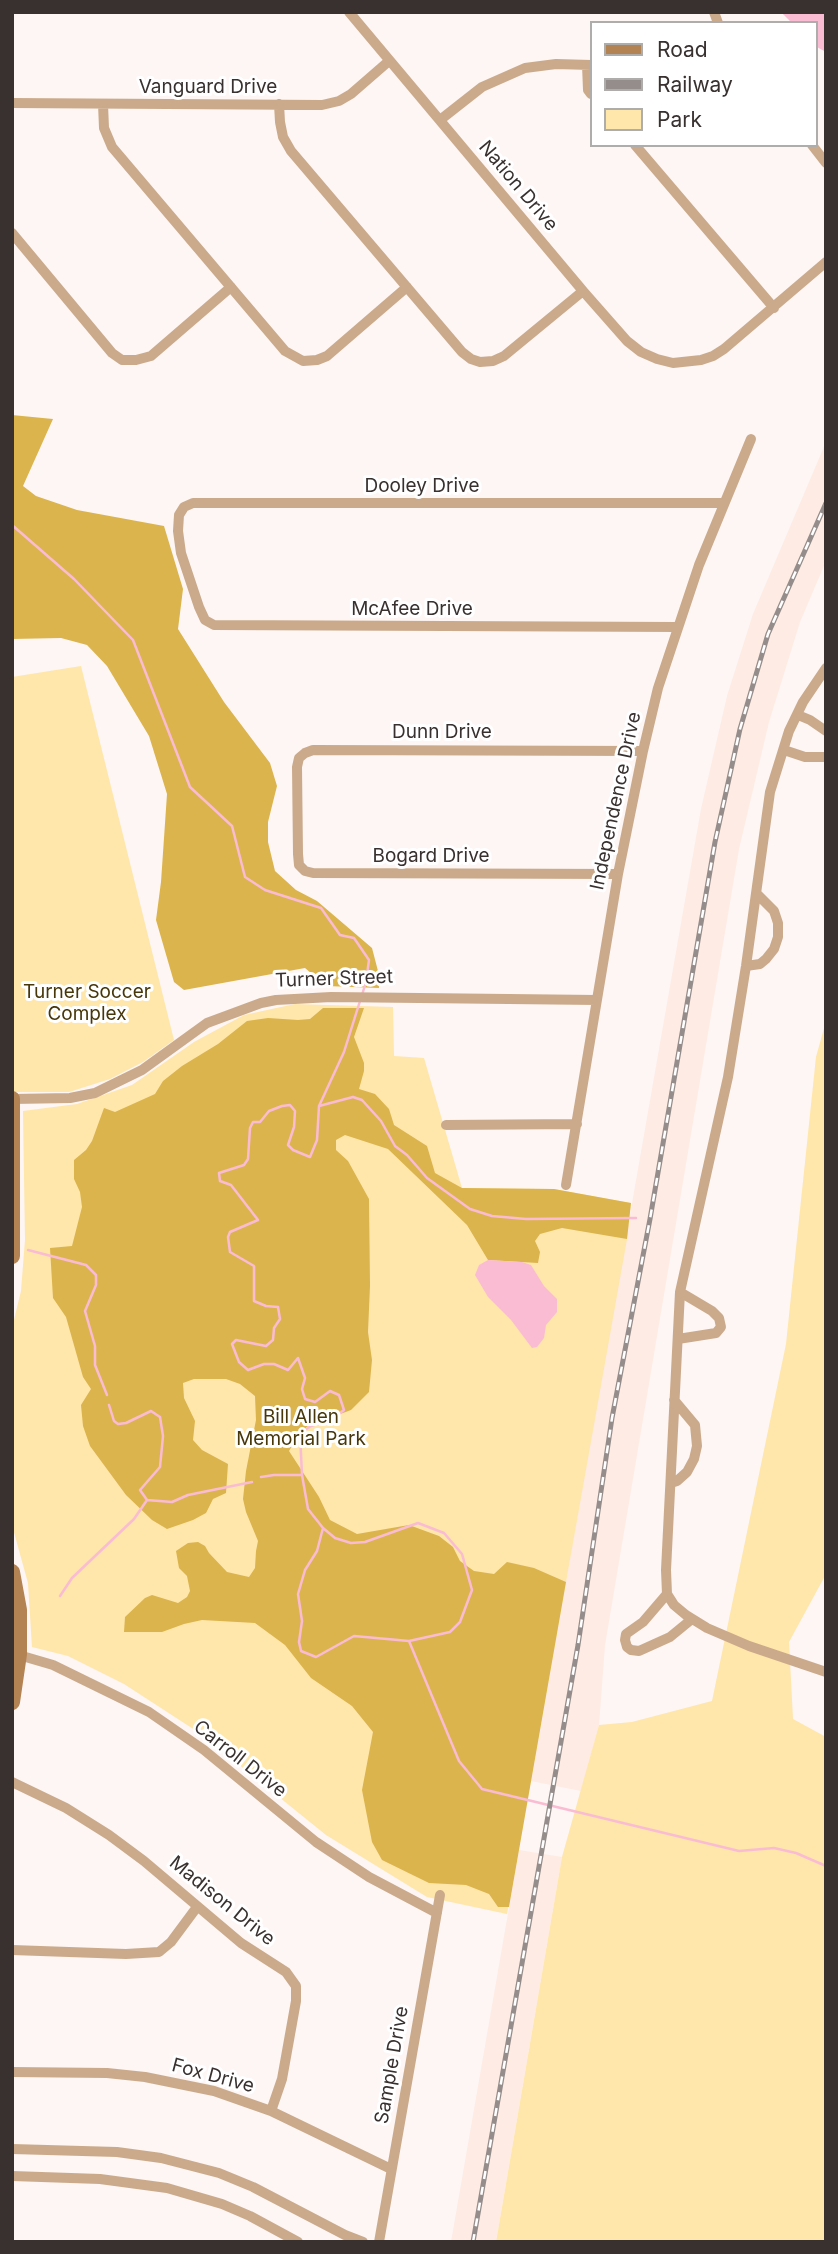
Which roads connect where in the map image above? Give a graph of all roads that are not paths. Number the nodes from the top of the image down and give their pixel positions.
1 (349, 12) edge
2 (388, 61) junction
3 (589, 65) edge
4 (590, 92) edge
5 (12, 103) edge
6 (103, 104) junction
7 (279, 104) junction
8 (440, 120) junction
9 (637, 147) edge
10 (814, 147) edge
11 (826, 163) edge
12 (12, 233) edge
13 (826, 262) edge
14 (231, 287) junction
15 (407, 287) junction
16 (583, 291) junction
17 (774, 308) junction
18 (751, 439) dead end
19 (724, 503) junction
20 (185, 567) joint
21 (677, 627) junction
22 (826, 668) edge
23 (798, 715) junction
24 (826, 731) edge
25 (784, 750) junction
26 (643, 751) junction
27 (826, 757) edge
28 (297, 813) joint
29 (618, 874) junction
30 (757, 894) junction
31 (746, 966) junction
32 (597, 1000) junction
33 (13, 1099) edge
34 (576, 1124) junction
35 (446, 1125) dead end
36 (566, 1185) dead end
37 (13, 1248) edge
38 (12, 1256) edge
39 (680, 1292) junction
40 (678, 1339) junction
41 (674, 1400) junction
42 (671, 1483) junction
43 (12, 1572) edge
44 (667, 1594) junction
45 (692, 1619) junction
46 (16, 1653) edge
47 (826, 1672) edge
48 (12, 1702) edge
49 (12, 1782) edge
50 (440, 1895) dead end
51 (197, 1907) junction
52 (437, 1913) junction
53 (12, 1950) edge
54 (12, 2072) edge
55 (271, 2111) junction
56 (12, 2149) edge
57 (391, 2169) junction
58 (12, 2176) edge
59 (298, 2242) edge
60 (363, 2242) edge
61 (379, 2242) edge

1 - 2 street, Nation Drive
2 - 7 street, Vanguard Drive
2 - 8 street, Nation Drive
3 - 4 street
3 - 8 street
5 - 6 street, Vanguard Drive
6 - 7 street, Vanguard Drive
6 - 14 street
7 - 15 street
8 - 16 street, Nation Drive
9 - 17 street
10 - 11 street
12 - 14 street
13 - 17 street
14 - 15 street
15 - 16 street
16 - 17 street, Nation Drive
18 - 19 street, Independence Drive
19 - 20 street, Dooley Drive
19 - 21 street, Independence Drive
20 - 21 street, McAfee Drive
21 - 26 street, Independence Drive
22 - 23 street
23 - 24 street
23 - 25 street
25 - 27 street
25 - 30 street
26 - 28 street, Dunn Drive
26 - 29 street, Independence Drive
28 - 29 street, Bogard Drive
29 - 32 street, Independence Drive
30 - 31 street
30 - 31 street
31 - 39 street
32 - 33 street, Turner Street
32 - 34 street, Independence Drive
33 - 37 street
34 - 35 street
34 - 36 street, Independence Drive
37 - 38 street
39 - 40 street
39 - 40 street
40 - 41 street
41 - 42 street
41 - 42 street
42 - 44 street
43 - 46 street
44 - 45 street
44 - 45 street
45 - 47 street
46 - 48 street
46 - 52 street, Carroll Drive
49 - 51 street, Madison Drive
50 - 52 street, Sample Drive
51 - 53 street
51 - 55 street, Madison Drive
52 - 57 street, Sample Drive
54 - 55 street, Fox Drive
55 - 57 street, Fox Drive
56 - 60 street
57 - 61 street, Sample Drive
58 - 59 street

